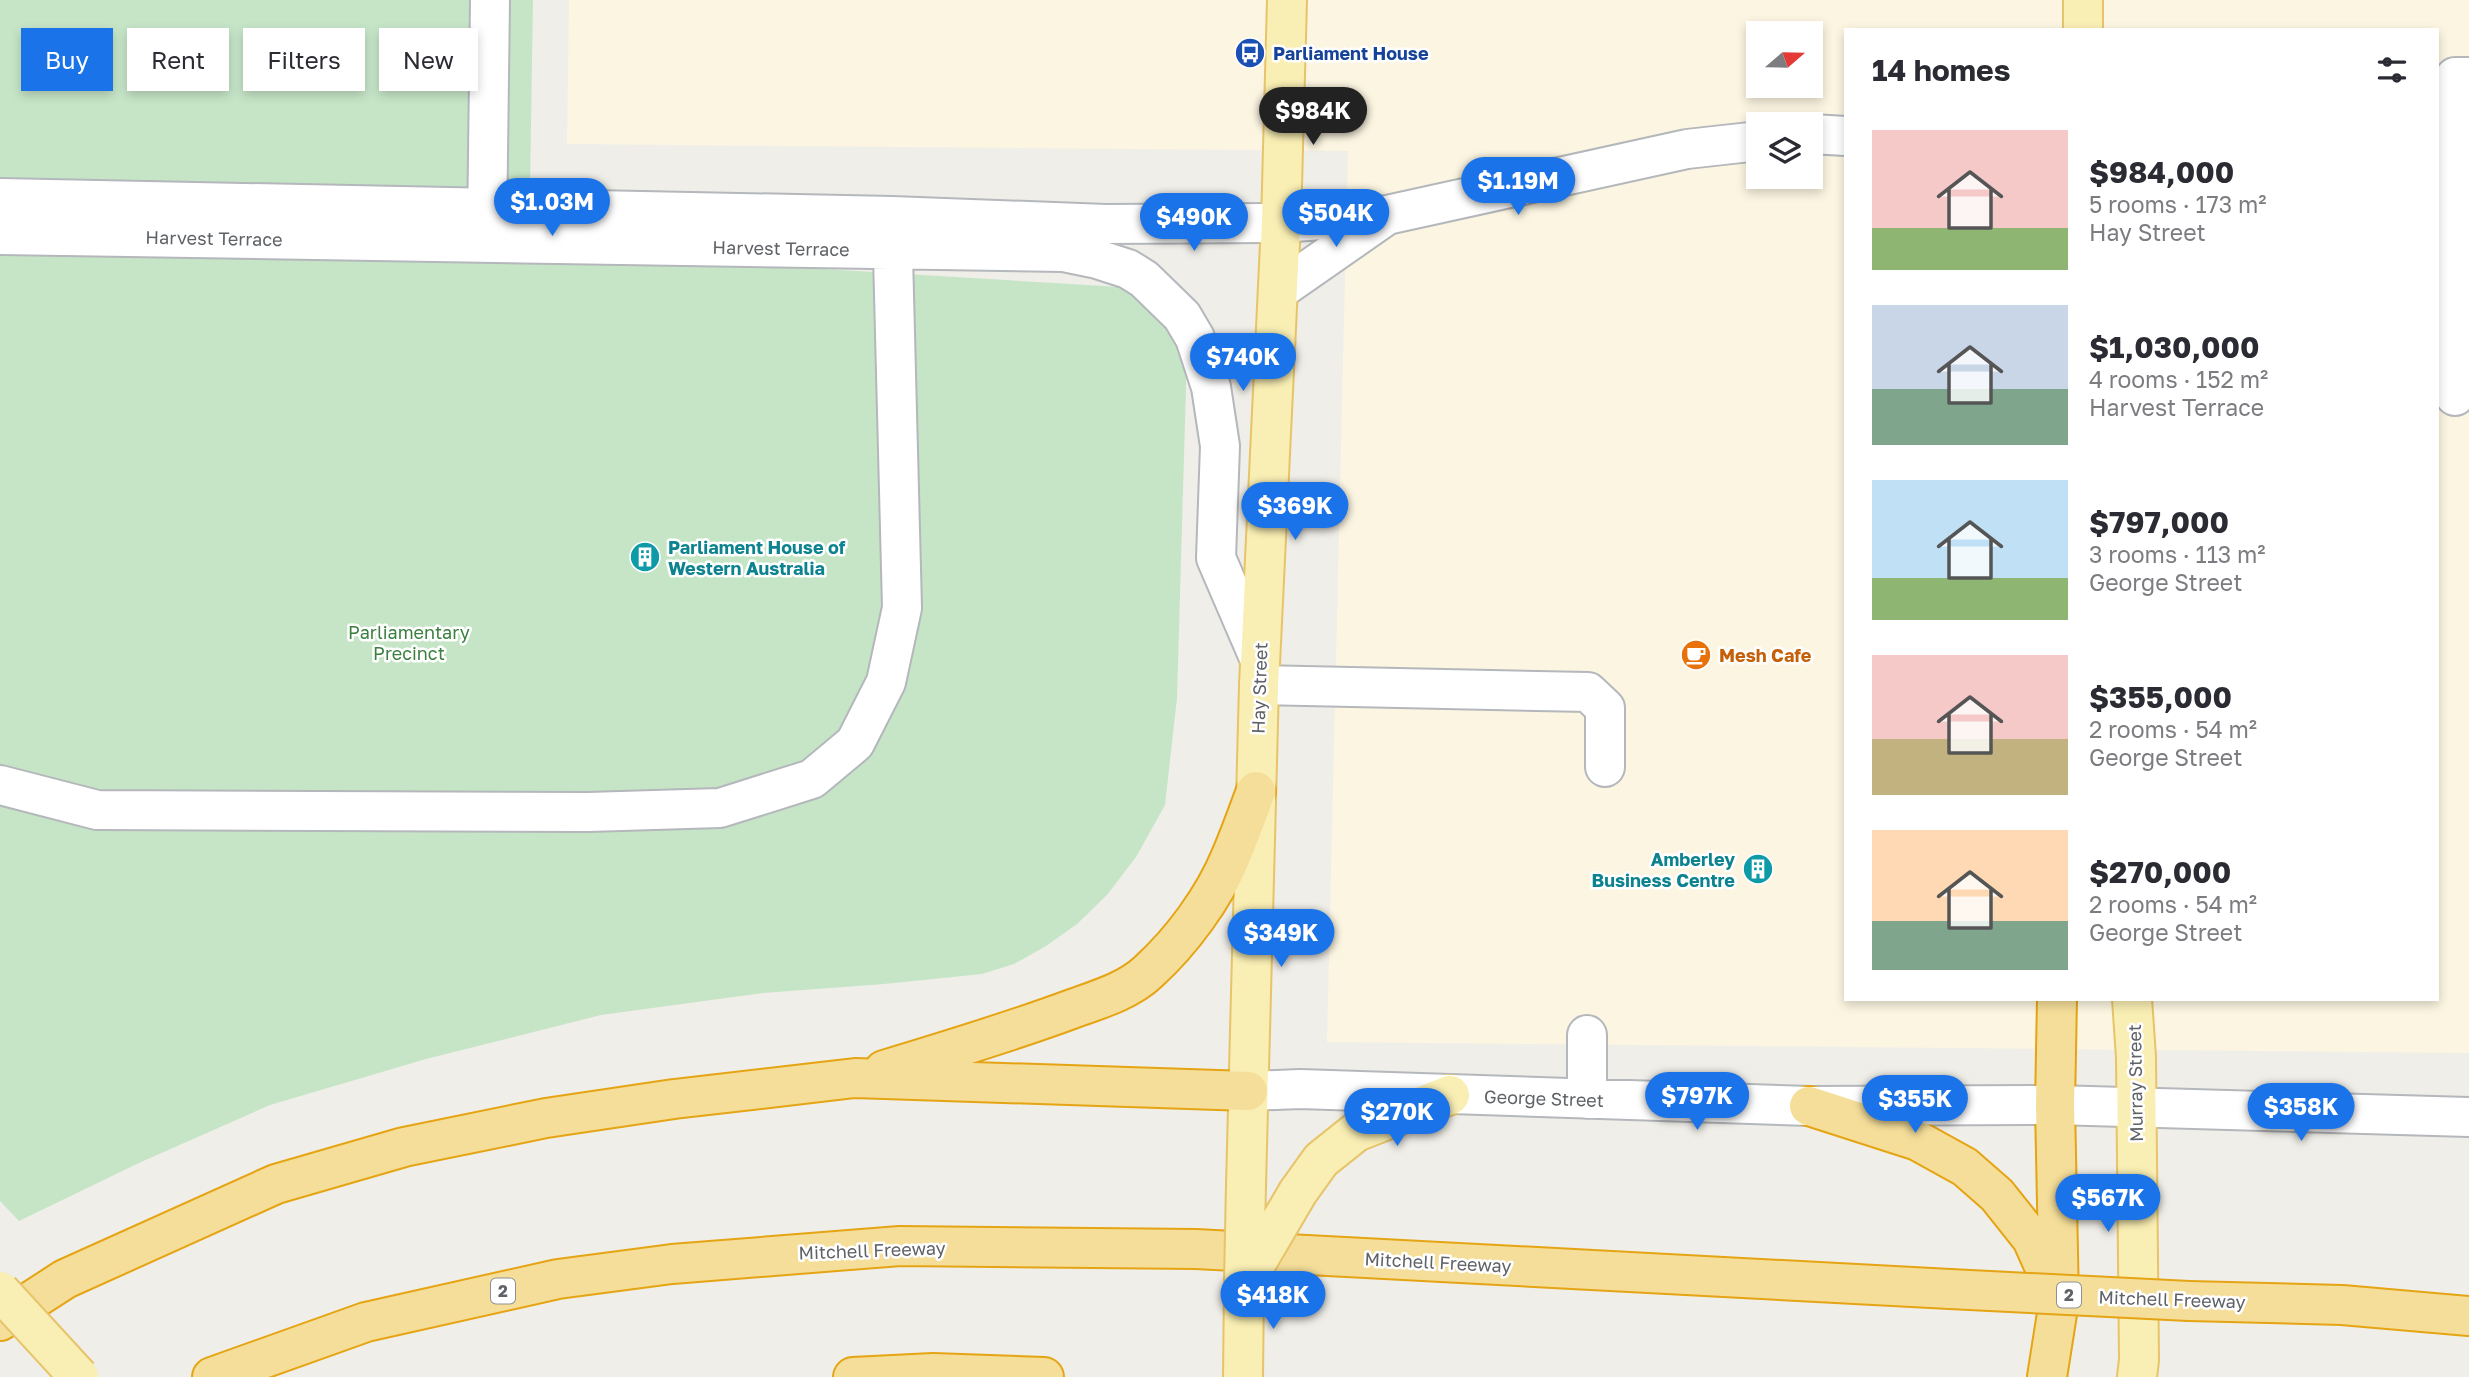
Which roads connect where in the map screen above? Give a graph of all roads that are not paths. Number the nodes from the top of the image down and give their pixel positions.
1 (490, 0) edge
2 (1287, 0) edge
3 (2083, 0) edge
4 (2083, 28) edge
5 (2469, 77) edge
6 (1823, 135) edge
7 (1844, 136) edge
8 (1746, 142) edge
9 (0, 198) edge
10 (1387, 215) junction
11 (1281, 223) junction
12 (487, 225) junction
13 (893, 233) junction
14 (0, 235) edge
15 (1278, 291) junction
16 (2454, 396) edge
17 (1259, 672) junction
18 (1605, 766) dead end
19 (0, 785) edge
20 (1256, 791) junction
21 (2057, 1001) edge
22 (2133, 1001) edge
23 (1587, 1035) dead end
24 (855, 1078) junction
25 (1248, 1091) junction
26 (1450, 1095) junction
27 (1587, 1099) junction
28 (2055, 1105) junction
29 (1809, 1106) junction
30 (2136, 1108) junction
31 (2469, 1117) edge
32 (1244, 1283) junction
33 (0, 1291) edge
34 (2469, 1291) edge
35 (2060, 1301) junction
36 (2342, 1305) junction
37 (2469, 1315) edge
38 (0, 1321) edge
39 (79, 1377) edge
40 (212, 1377) edge
41 (853, 1377) edge
42 (1044, 1377) edge
43 (1243, 1377) edge
44 (2047, 1377) edge
45 (2137, 1377) edge

1 - 12 street
2 - 11 main road, Hay Street
3 - 4 main road
5 - 16 street
6 - 7 street
8 - 10 street, Harvest Terrace
9 - 12 street, Harvest Terrace
10 - 11 street, Harvest Terrace
10 - 15 street, Harvest Terrace
11 - 13 street, Harvest Terrace
11 - 15 main road, Hay Street
12 - 13 street, Harvest Terrace
12 - 14 street, Harvest Terrace
13 - 17 street, Harvest Terrace
13 - 19 street
15 - 17 main road, Hay Street
17 - 18 street
17 - 20 main road, Hay Street
20 - 24 highway
20 - 25 main road, Hay Street
21 - 28 highway
22 - 30 main road, Murray Street
23 - 27 street
24 - 25 highway
24 - 38 highway
25 - 26 street, George Street
25 - 32 main road, Hay Street, bridge
26 - 27 street, George Street
26 - 32 main road, bridge
27 - 29 street, George Street
28 - 29 street, George Street
28 - 30 street, George Street
28 - 35 highway
29 - 35 highway
30 - 31 street, George Street
30 - 45 main road, Murray Street
32 - 43 main road, Hay Street
33 - 39 main road, bridge
34 - 36 highway
35 - 44 highway
36 - 37 highway, Mitchell Freeway / 2
36 - 40 highway, Mitchell Freeway / 2, bridge
41 - 42 highway

